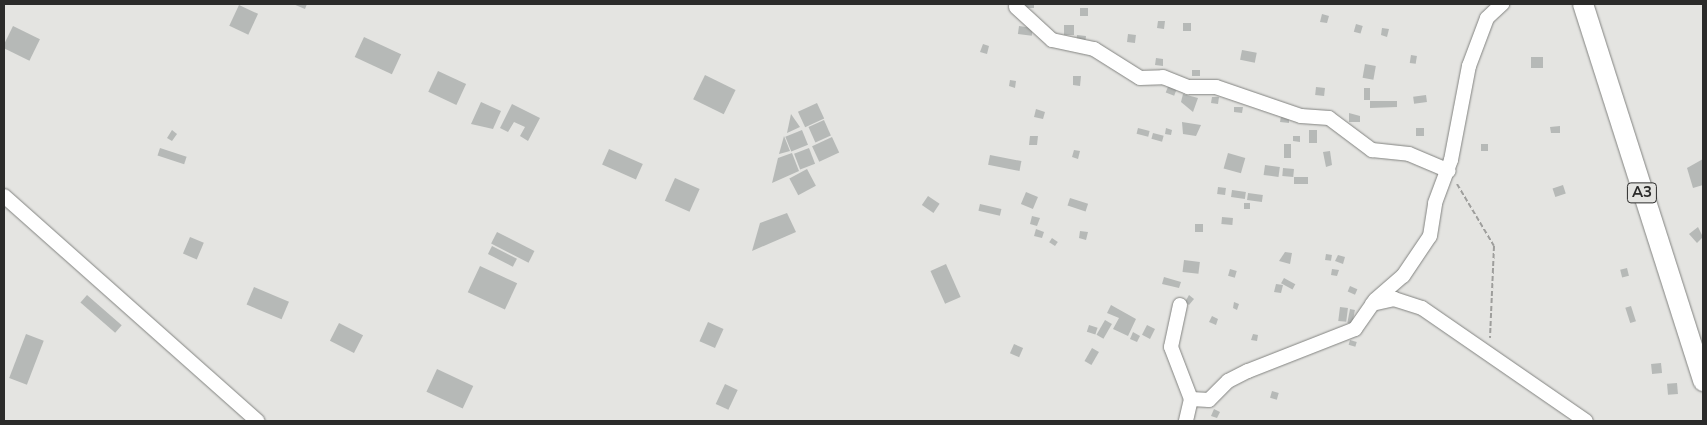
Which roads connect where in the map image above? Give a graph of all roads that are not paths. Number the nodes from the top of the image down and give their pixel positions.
1 (1502, 4) edge
2 (1583, 4) edge
3 (1016, 7) dead end
4 (1449, 171) junction
5 (4, 196) edge
6 (1372, 304) junction
7 (1180, 305) dead end
8 (1699, 357) edge
9 (1703, 381) edge
10 (1191, 400) junction
11 (257, 421) edge
12 (1186, 421) edge
13 (1586, 421) edge

1 - 4 street
2 - 8 highway, A3
3 - 4 street
4 - 6 street
5 - 11 street
6 - 10 street
6 - 13 street
7 - 10 street
8 - 9 highway, A3
10 - 12 street

